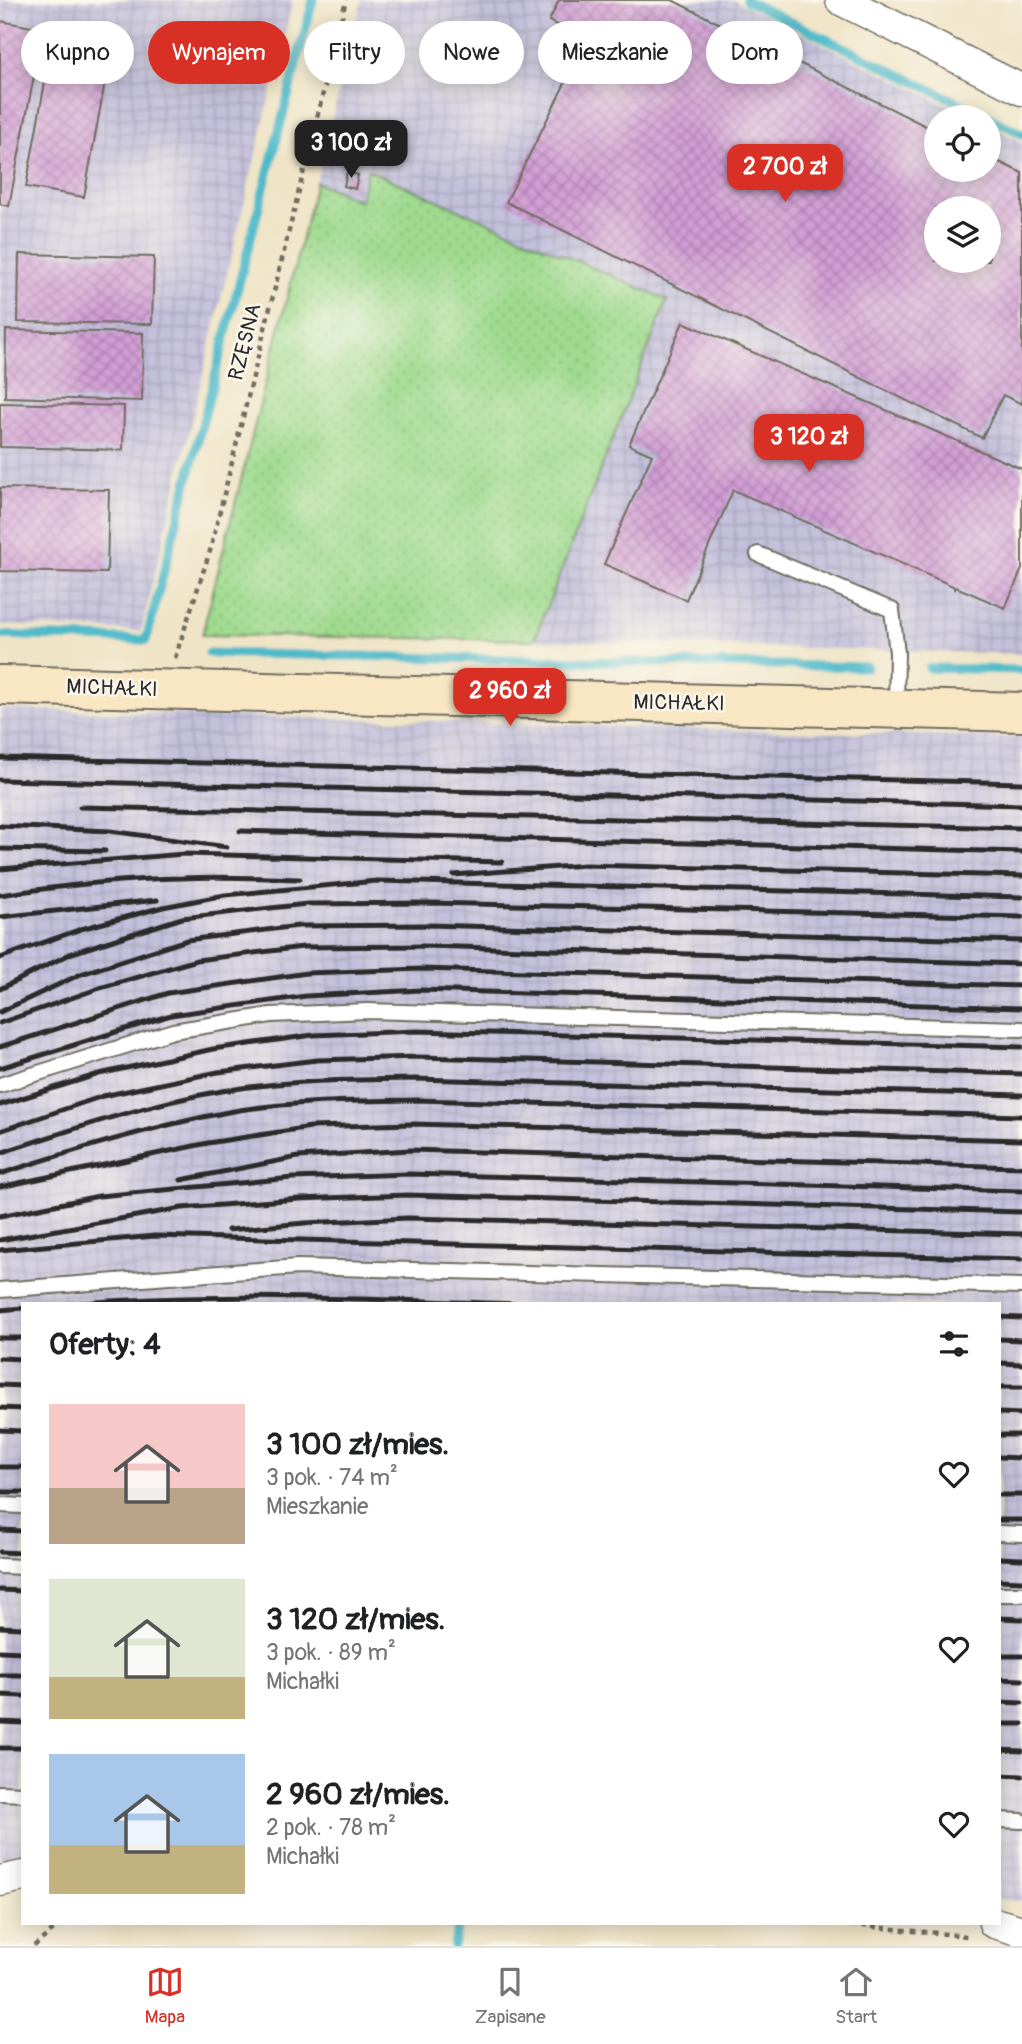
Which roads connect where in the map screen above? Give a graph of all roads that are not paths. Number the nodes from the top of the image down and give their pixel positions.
1 (841, 0) edge
2 (1022, 90) edge
3 (758, 554) dead end
4 (0, 685) edge
5 (896, 709) junction
6 (1022, 712) edge
7 (1022, 1029) edge
8 (0, 1085) edge
9 (1022, 1286) edge
10 (0, 1290) edge
11 (0, 1505) edge
12 (21, 1506) edge
13 (1001, 1533) edge
14 (1022, 1534) edge
15 (0, 1566) edge
16 (21, 1567) edge
17 (1001, 1594) edge
18 (1022, 1594) edge
19 (0, 1793) edge
20 (21, 1794) edge
21 (1001, 1820) edge
22 (1022, 1821) edge
23 (21, 1876) edge
24 (0, 1881) edge
25 (982, 1930) edge
26 (1022, 1931) edge

1 - 2 street
3 - 5 lane
4 - 5 street, MICHAŁKI
5 - 6 street, MICHAŁKI
7 - 8 lane
9 - 10 lane
11 - 12 lane
13 - 14 lane
15 - 16 lane
17 - 18 lane
19 - 20 lane
21 - 22 lane
23 - 24 street
25 - 26 street

